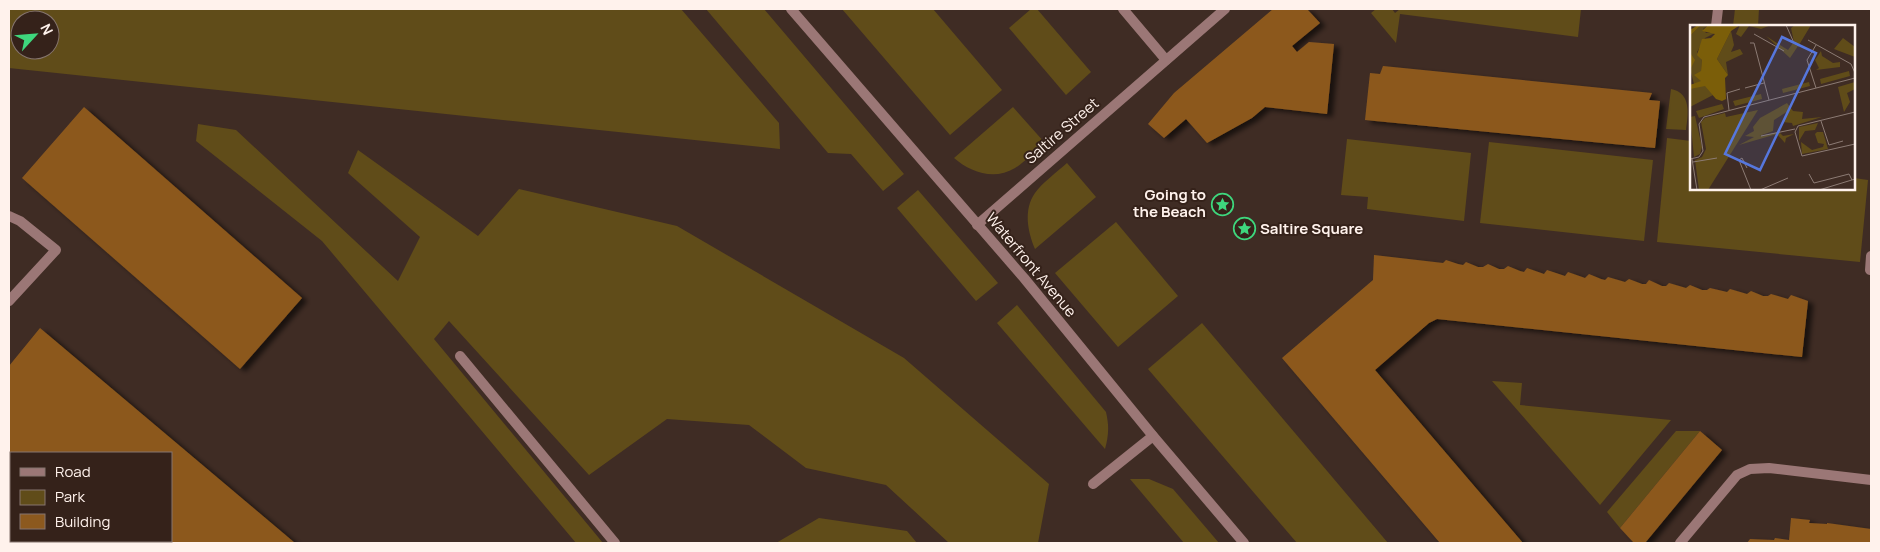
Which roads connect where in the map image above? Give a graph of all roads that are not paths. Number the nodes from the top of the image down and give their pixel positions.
1 (791, 9) edge
2 (1123, 9) edge
3 (1225, 9) edge
4 (1718, 9) edge
5 (1716, 25) edge
6 (1166, 60) junction
7 (9, 216) edge
8 (977, 225) junction
9 (1871, 256) edge
10 (1870, 270) dead end
11 (9, 301) edge
12 (460, 356) dead end
13 (1153, 436) junction
14 (1871, 480) edge
15 (1093, 484) dead end
16 (615, 543) edge
17 (1244, 543) edge
18 (1680, 543) edge

1 - 8 street, Waterfront Avenue
2 - 6 street
3 - 6 street, Saltire Street
4 - 5 street
6 - 8 street, Saltire Street
7 - 11 street
8 - 13 street, Waterfront Avenue
9 - 10 street
12 - 16 street
13 - 15 street
13 - 17 street, Waterfront Avenue
14 - 18 street

